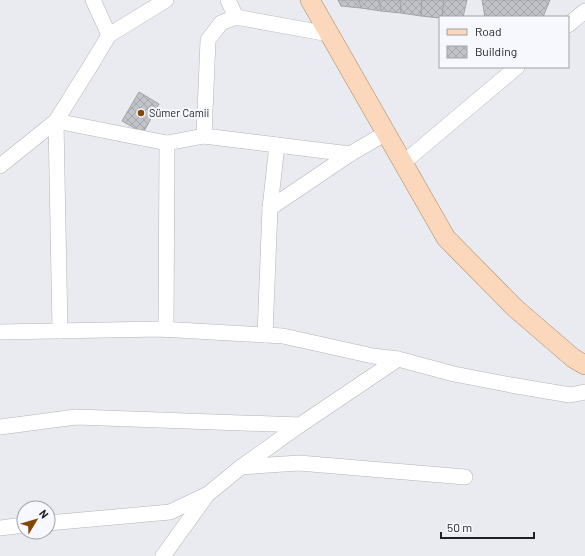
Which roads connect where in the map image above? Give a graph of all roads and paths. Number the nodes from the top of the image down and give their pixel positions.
1 (93, 0) edge
2 (166, 0) edge
3 (228, 0) edge
4 (310, 0) edge
5 (585, 10) edge
6 (236, 17) junction
7 (569, 24) edge
8 (329, 34) junction
9 (109, 35) junction
10 (516, 68) edge
11 (56, 121) junction
12 (386, 133) junction
13 (204, 136) junction
14 (167, 143) junction
15 (277, 145) junction
16 (350, 154) junction
17 (403, 163) junction
18 (0, 166) edge
19 (270, 208) junction
20 (166, 330) junction
21 (60, 331) junction
22 (0, 332) edge
23 (265, 335) junction
24 (398, 359) junction
25 (585, 365) edge
26 (585, 392) edge
27 (300, 425) junction
28 (0, 426) edge
29 (241, 467) junction
30 (465, 477) dead end
31 (208, 494) junction
32 (56, 522) edge
33 (16, 526) edge
34 (0, 528) edge
35 (163, 556) edge

1 - 9 street
2 - 9 street
3 - 6 street
4 - 8 main road
5 - 7 street
6 - 8 street
6 - 13 street
8 - 12 main road
9 - 11 street
10 - 17 street
11 - 14 street
11 - 18 street
11 - 21 street
12 - 16 street
12 - 17 main road
13 - 14 street
13 - 15 street
14 - 20 street
15 - 16 street
15 - 19 street
16 - 19 street
17 - 25 main road
19 - 23 street
20 - 21 street
20 - 23 street
21 - 22 street
23 - 24 street
24 - 26 street
24 - 27 street
27 - 28 street
27 - 29 street
29 - 30 street
29 - 31 street
31 - 32 street
31 - 35 street
33 - 34 street

